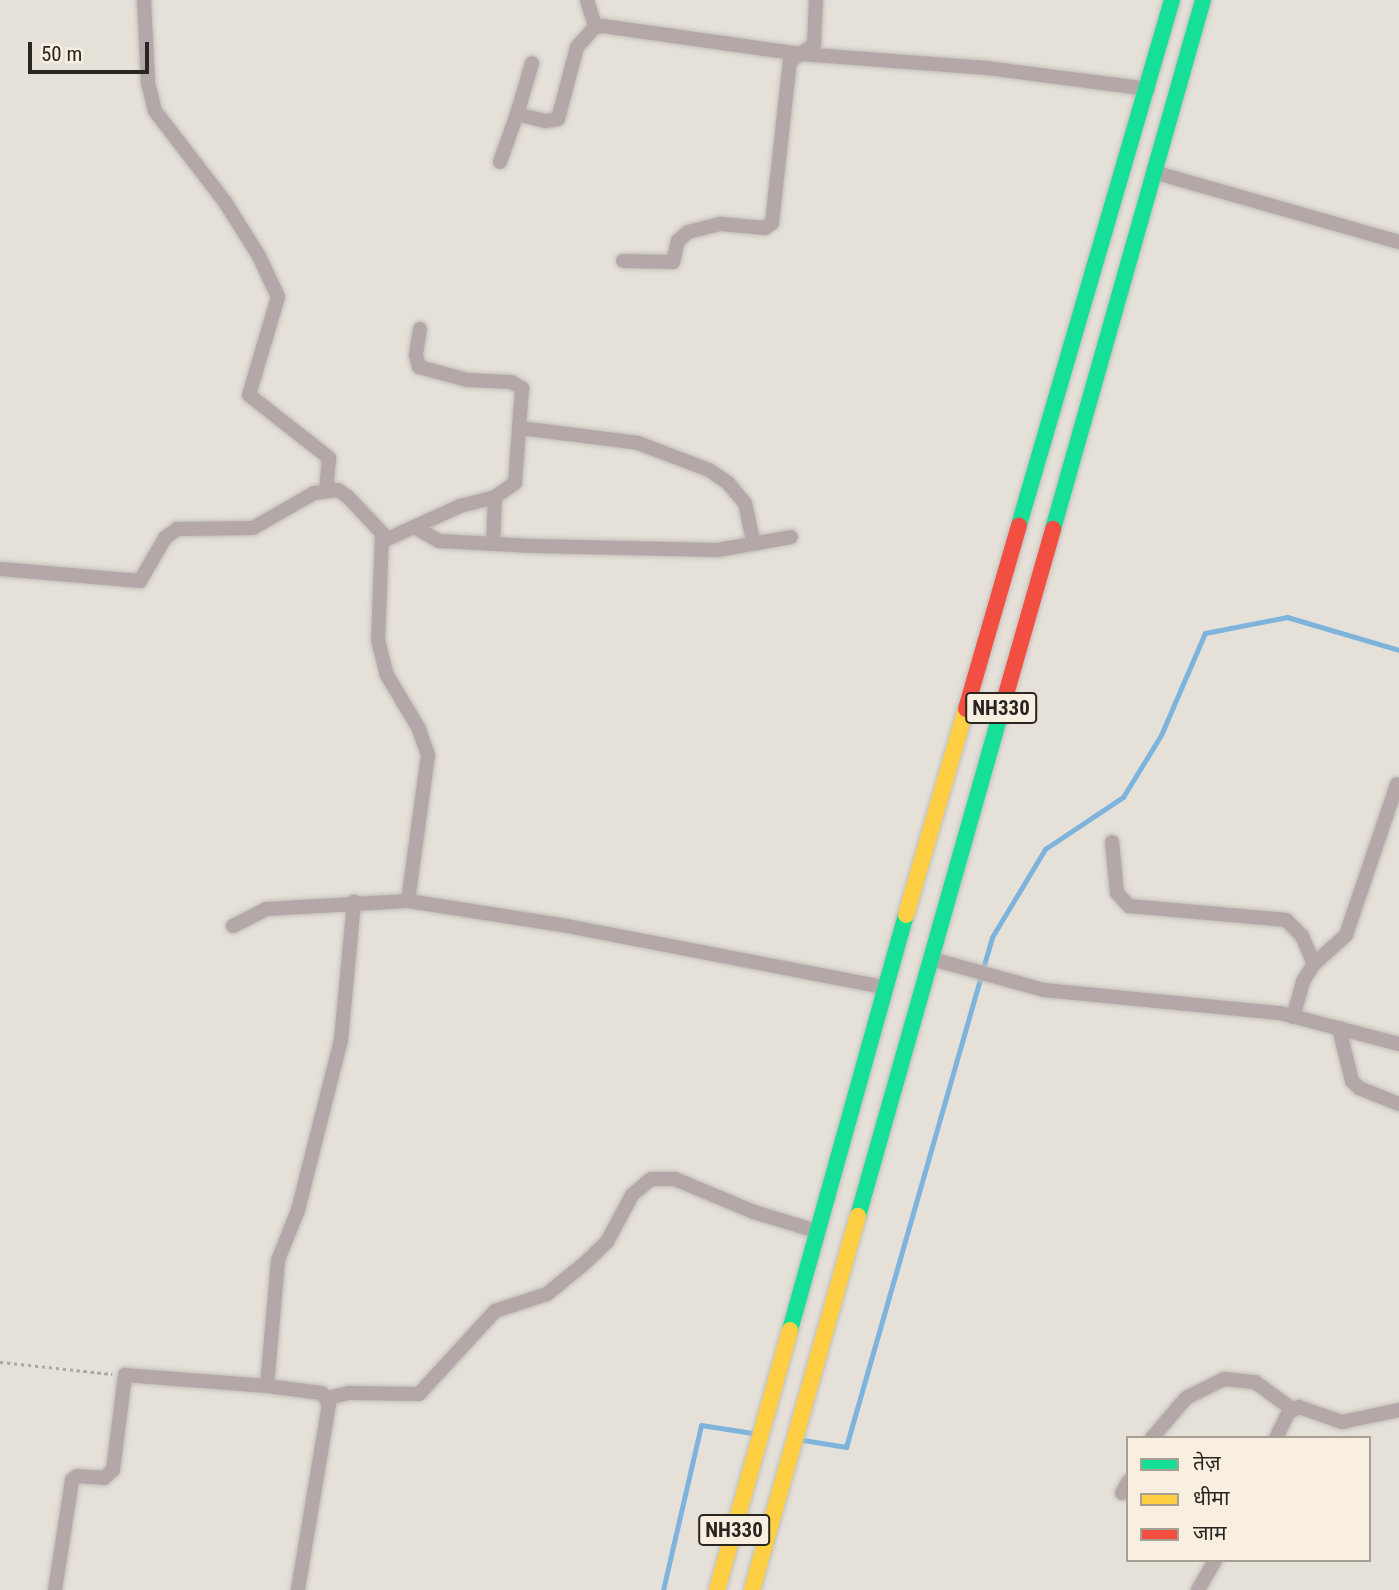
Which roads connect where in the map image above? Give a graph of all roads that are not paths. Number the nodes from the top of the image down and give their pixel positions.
1 (144, 0) edge
2 (587, 0) edge
3 (816, 0) edge
4 (1172, 0) edge
5 (1203, 0) edge
6 (595, 27) junction
7 (800, 54) junction
8 (532, 63) dead end
9 (1148, 89) junction
10 (517, 114) junction
11 (500, 162) dead end
12 (1153, 172) junction
13 (1399, 242) edge
14 (623, 261) dead end
15 (420, 329) dead end
16 (520, 428) junction
17 (326, 490) junction
18 (495, 497) junction
19 (414, 527) junction
20 (791, 537) dead end
21 (383, 541) junction
22 (753, 541) junction
23 (494, 544) junction
24 (0, 569) edge
25 (1396, 784) dead end
26 (1112, 842) dead end
27 (408, 901) junction
28 (354, 902) junction
29 (233, 926) dead end
30 (932, 959) junction
31 (1314, 964) junction
32 (885, 987) junction
33 (1293, 1017) junction
34 (1339, 1028) junction
35 (1399, 1044) edge
36 (1399, 1104) edge
37 (816, 1231) junction
38 (267, 1386) junction
39 (327, 1398) junction
40 (1292, 1409) junction
41 (1399, 1410) edge
42 (1154, 1436) edge
43 (1277, 1436) edge
44 (1214, 1562) edge
45 (55, 1590) edge
46 (298, 1590) edge
47 (718, 1590) edge
48 (752, 1590) edge
49 (1198, 1590) edge

1 - 17 street
2 - 6 street
3 - 7 street
4 - 9 highway, NH330
5 - 12 highway, NH330
6 - 7 street
6 - 10 street
7 - 9 street
7 - 14 street
8 - 10 street
9 - 32 highway, NH330
10 - 11 street
12 - 13 street
12 - 30 highway, NH330
15 - 16 street
16 - 18 street
16 - 22 street
17 - 21 street
17 - 24 street
18 - 19 street
18 - 23 street
19 - 21 street
19 - 23 street
20 - 22 street
21 - 27 street
22 - 23 street
25 - 31 street
26 - 31 street
27 - 28 street
27 - 32 street
28 - 29 street
28 - 38 street
30 - 33 street
30 - 48 highway, NH330
31 - 33 street
32 - 37 highway, NH330
33 - 34 street
34 - 35 street
34 - 36 street
37 - 39 street
37 - 47 highway, NH330
38 - 39 street
38 - 45 street
39 - 46 street
40 - 41 street
40 - 42 street
40 - 43 street
44 - 49 street

